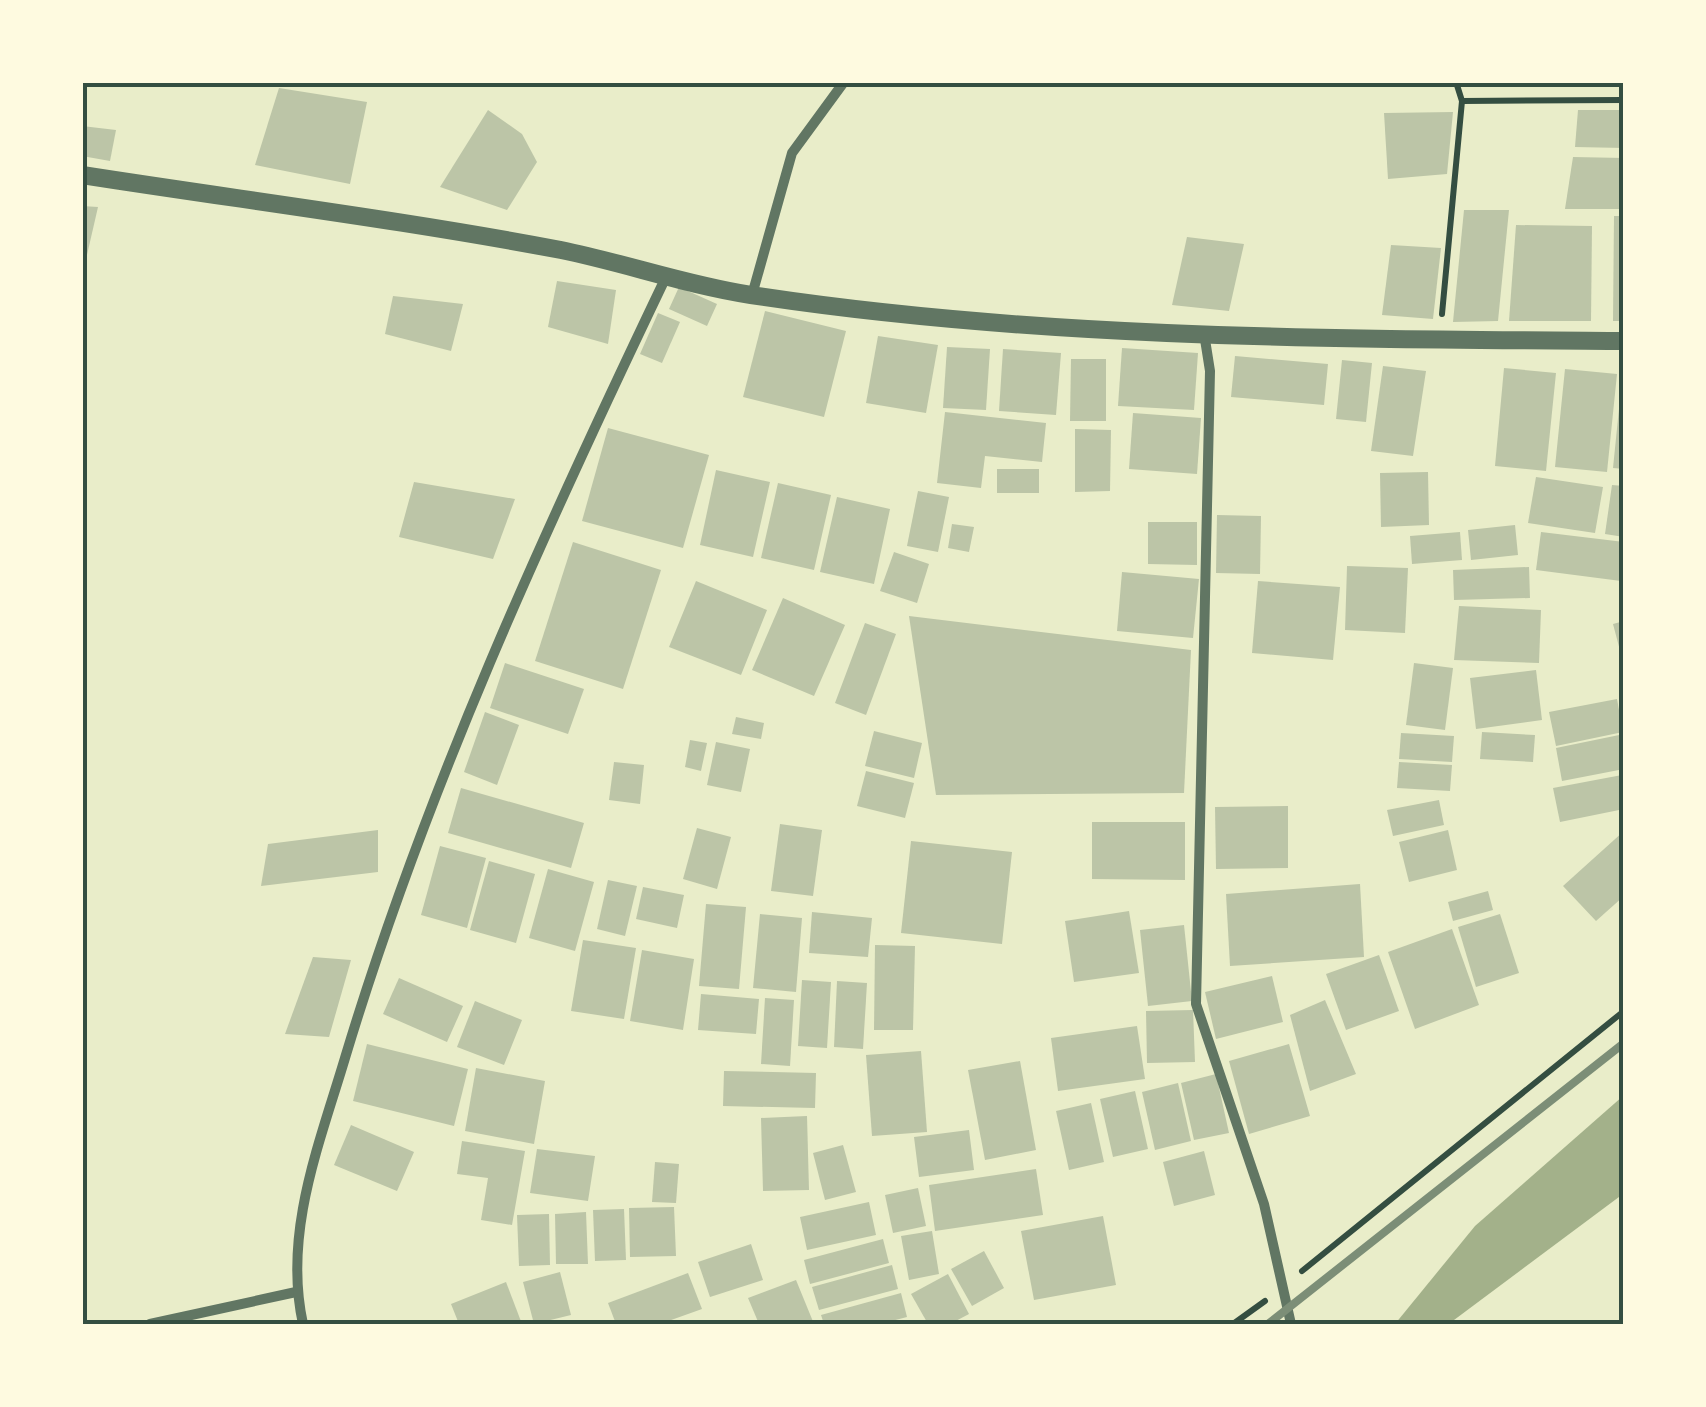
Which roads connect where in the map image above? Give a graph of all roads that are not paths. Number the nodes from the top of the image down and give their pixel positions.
1 (844, 82) edge
2 (82, 175) edge
3 (666, 280) junction
4 (752, 295) junction
5 (1204, 333) junction
6 (1624, 341) edge
7 (296, 1292) junction
8 (150, 1324) edge
9 (303, 1324) edge
10 (1291, 1324) edge

1 - 4 street
2 - 3 street
3 - 4 street
3 - 7 street
4 - 5 street
5 - 6 street
5 - 10 street
7 - 8 street
7 - 9 street

